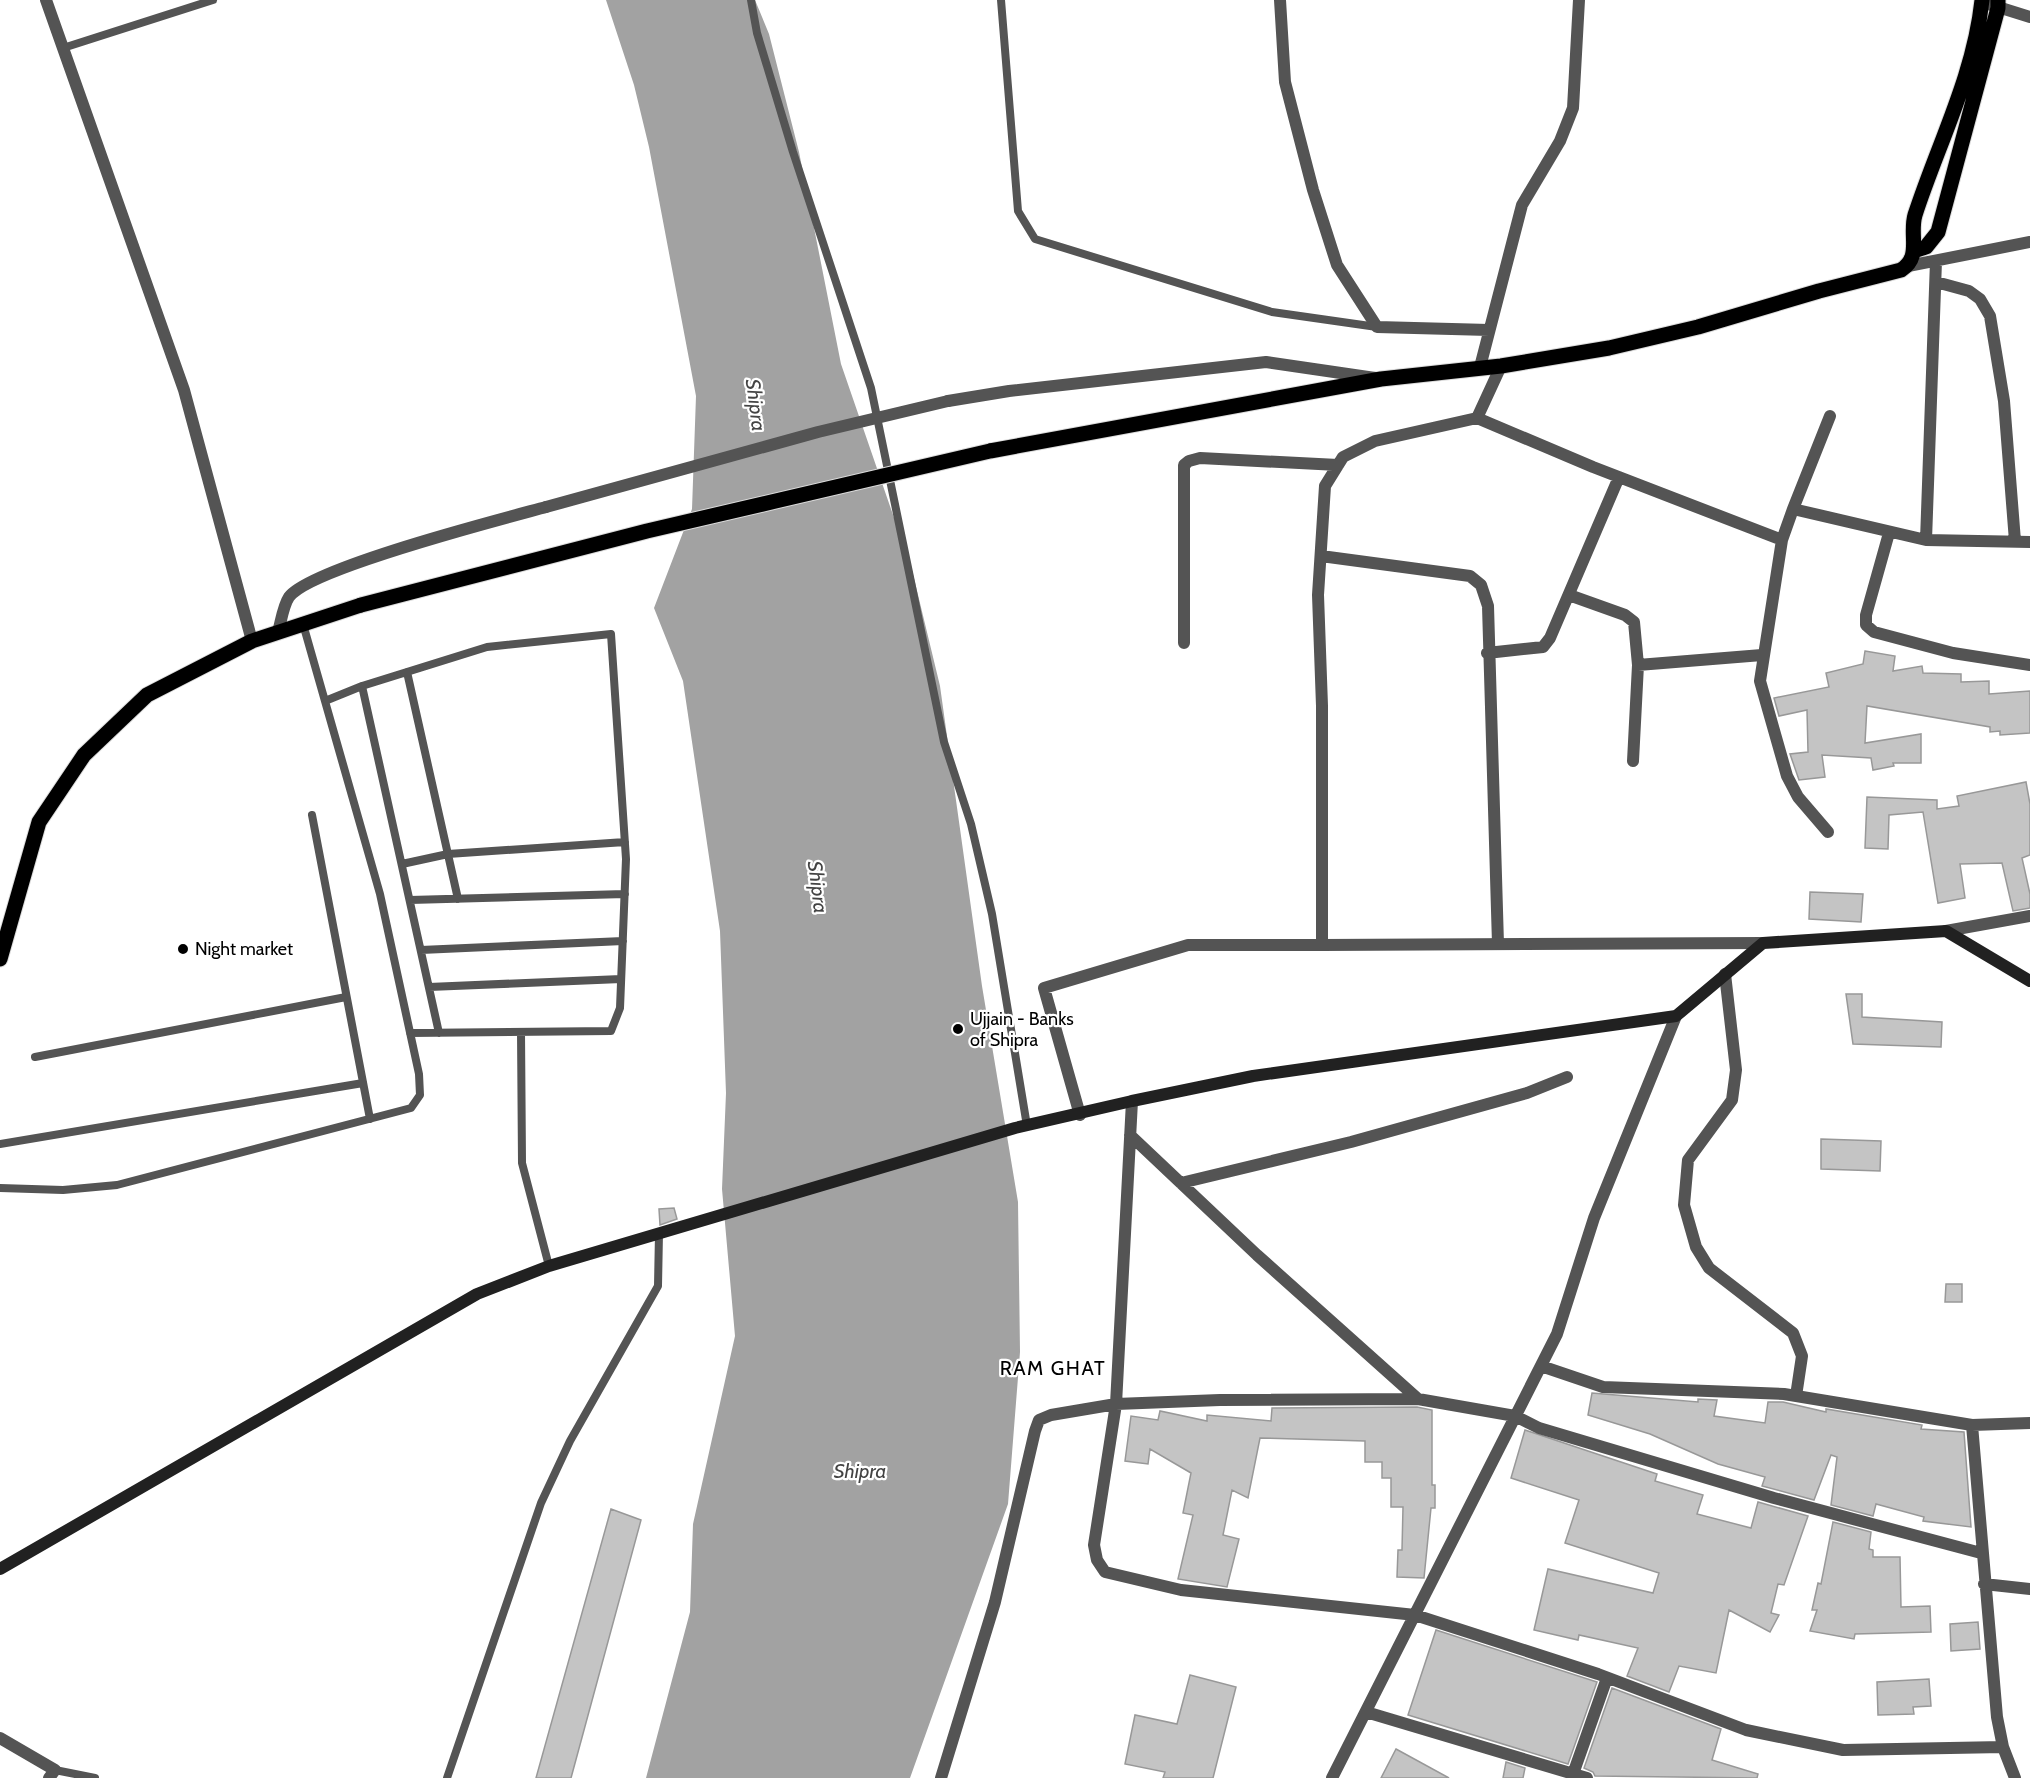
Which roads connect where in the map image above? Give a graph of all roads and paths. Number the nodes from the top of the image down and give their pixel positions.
1 (46, 0) edge
2 (213, 0) edge
3 (751, 0) edge
4 (1001, 0) edge
5 (1281, 0) edge
6 (1579, 0) edge
7 (1980, 1) edge
8 (1998, 4) edge
9 (2030, 17) edge
10 (63, 48) junction
11 (2030, 242) edge
12 (1914, 251) junction
13 (1936, 261) junction
14 (1908, 266) junction
15 (1936, 282) junction
16 (1377, 327) junction
17 (1489, 330) junction
18 (1501, 366) junction
19 (1480, 367) junction
20 (1381, 379) junction
21 (1830, 416) dead end
22 (1477, 418) junction
23 (1338, 465) junction
24 (1619, 477) junction
25 (1793, 509) junction
26 (1889, 533) junction
27 (1782, 540) junction
28 (1926, 540) junction
29 (2015, 541) junction
30 (2030, 542) edge
31 (1321, 556) junction
32 (1569, 595) junction
33 (303, 624) junction
34 (278, 632) junction
35 (252, 641) junction
36 (1184, 643) dead end
37 (1487, 653) junction
38 (1762, 655) junction
39 (1638, 664) junction
40 (2030, 665) edge
41 (407, 672) junction
42 (362, 686) junction
43 (325, 701) junction
44 (1633, 761) dead end
45 (312, 815) dead end
46 (1828, 832) dead end
47 (625, 842) junction
48 (448, 854) junction
49 (402, 864) junction
50 (625, 894) junction
51 (458, 899) junction
52 (410, 900) junction
53 (2030, 916) edge
54 (1946, 931) junction
55 (623, 941) junction
56 (1763, 943) junction
57 (1498, 944) junction
58 (1322, 945) junction
59 (421, 950) junction
60 (0, 959) edge
61 (1725, 975) junction
62 (621, 979) junction
63 (2030, 981) edge
64 (429, 987) junction
65 (346, 997) junction
66 (1676, 1016) junction
67 (521, 1032) junction
68 (410, 1033) junction
69 (439, 1033) junction
70 (35, 1057) dead end
71 (1567, 1077) dead end
72 (363, 1083) junction
73 (1132, 1101) junction
74 (1080, 1115) junction
75 (370, 1119) junction
76 (1021, 1127) junction
77 (1130, 1135) junction
78 (0, 1144) edge
79 (1181, 1183) junction
80 (0, 1188) edge
81 (659, 1233) junction
82 (549, 1266) junction
83 (1541, 1366) junction
84 (1796, 1396) junction
85 (1418, 1399) junction
86 (1116, 1404) junction
87 (1515, 1416) junction
88 (2030, 1423) edge
89 (1972, 1425) junction
90 (1981, 1553) junction
91 (0, 1569) edge
92 (1984, 1584) junction
93 (2030, 1589) edge
94 (1416, 1615) junction
95 (1607, 1678) junction
96 (1366, 1713) junction
97 (0, 1738) edge
98 (2003, 1748) junction
99 (52, 1774) edge
100 (1573, 1774) junction
101 (95, 1778) edge
102 (447, 1778) edge
103 (941, 1778) edge
104 (1332, 1778) edge
105 (1587, 1778) edge
106 (2015, 1778) edge

1 - 10 street
2 - 10 lane
3 - 76 lane
4 - 16 lane
5 - 16 street
6 - 17 street
7 - 8 street
7 - 12 main road
8 - 9 street
8 - 12 main road
10 - 35 street
11 - 13 street
12 - 14 main road
13 - 14 street
13 - 15 street
14 - 18 main road
15 - 28 street
15 - 29 street
16 - 17 street
17 - 19 street
18 - 19 main road
18 - 22 street
19 - 20 main road
20 - 33 main road, bridge
20 - 34 street, bridge
21 - 25 street
22 - 23 street
22 - 24 street
23 - 31 street
23 - 36 street
24 - 27 street
24 - 32 street
25 - 26 street
25 - 27 street
26 - 28 street
26 - 40 street
27 - 38 street
28 - 29 street
29 - 30 street
31 - 37 street
31 - 58 street
32 - 37 street
32 - 39 street
33 - 34 main road
33 - 43 lane
34 - 35 main road
35 - 60 main road
37 - 57 street
38 - 39 street
38 - 46 street
39 - 44 street
41 - 42 lane
41 - 47 lane
41 - 48 lane
42 - 43 lane
42 - 49 lane
43 - 68 lane
45 - 65 lane
47 - 48 lane
47 - 50 lane
48 - 49 lane
48 - 51 lane
49 - 52 lane
50 - 51 lane
50 - 55 lane
51 - 52 lane
52 - 59 lane
53 - 54 street
54 - 56 main road
54 - 63 main road
55 - 59 lane
55 - 62 lane
56 - 57 street
56 - 61 main road
57 - 58 street
58 - 74 street
59 - 64 lane
61 - 66 main road
61 - 84 street
62 - 64 lane
62 - 67 lane
64 - 69 lane
65 - 70 lane
65 - 72 lane
66 - 73 main road
66 - 83 street
67 - 69 lane
67 - 82 lane
68 - 69 lane
68 - 75 lane
71 - 79 street
72 - 75 lane
72 - 78 lane
73 - 74 main road
73 - 77 street
74 - 76 main road
75 - 80 lane
76 - 81 main road
77 - 79 street
77 - 86 street
79 - 85 street
81 - 82 main road
81 - 102 lane
82 - 91 main road
83 - 84 street
83 - 87 street
84 - 89 street
85 - 86 street
85 - 87 street
86 - 94 street
86 - 103 street
87 - 90 street
87 - 94 street
88 - 89 street
89 - 90 street
90 - 92 street
92 - 93 street
92 - 98 street
94 - 95 street
94 - 96 street
95 - 98 street
95 - 100 street
96 - 100 street
96 - 104 street
97 - 99 street
98 - 106 street
99 - 101 lane
100 - 105 street

